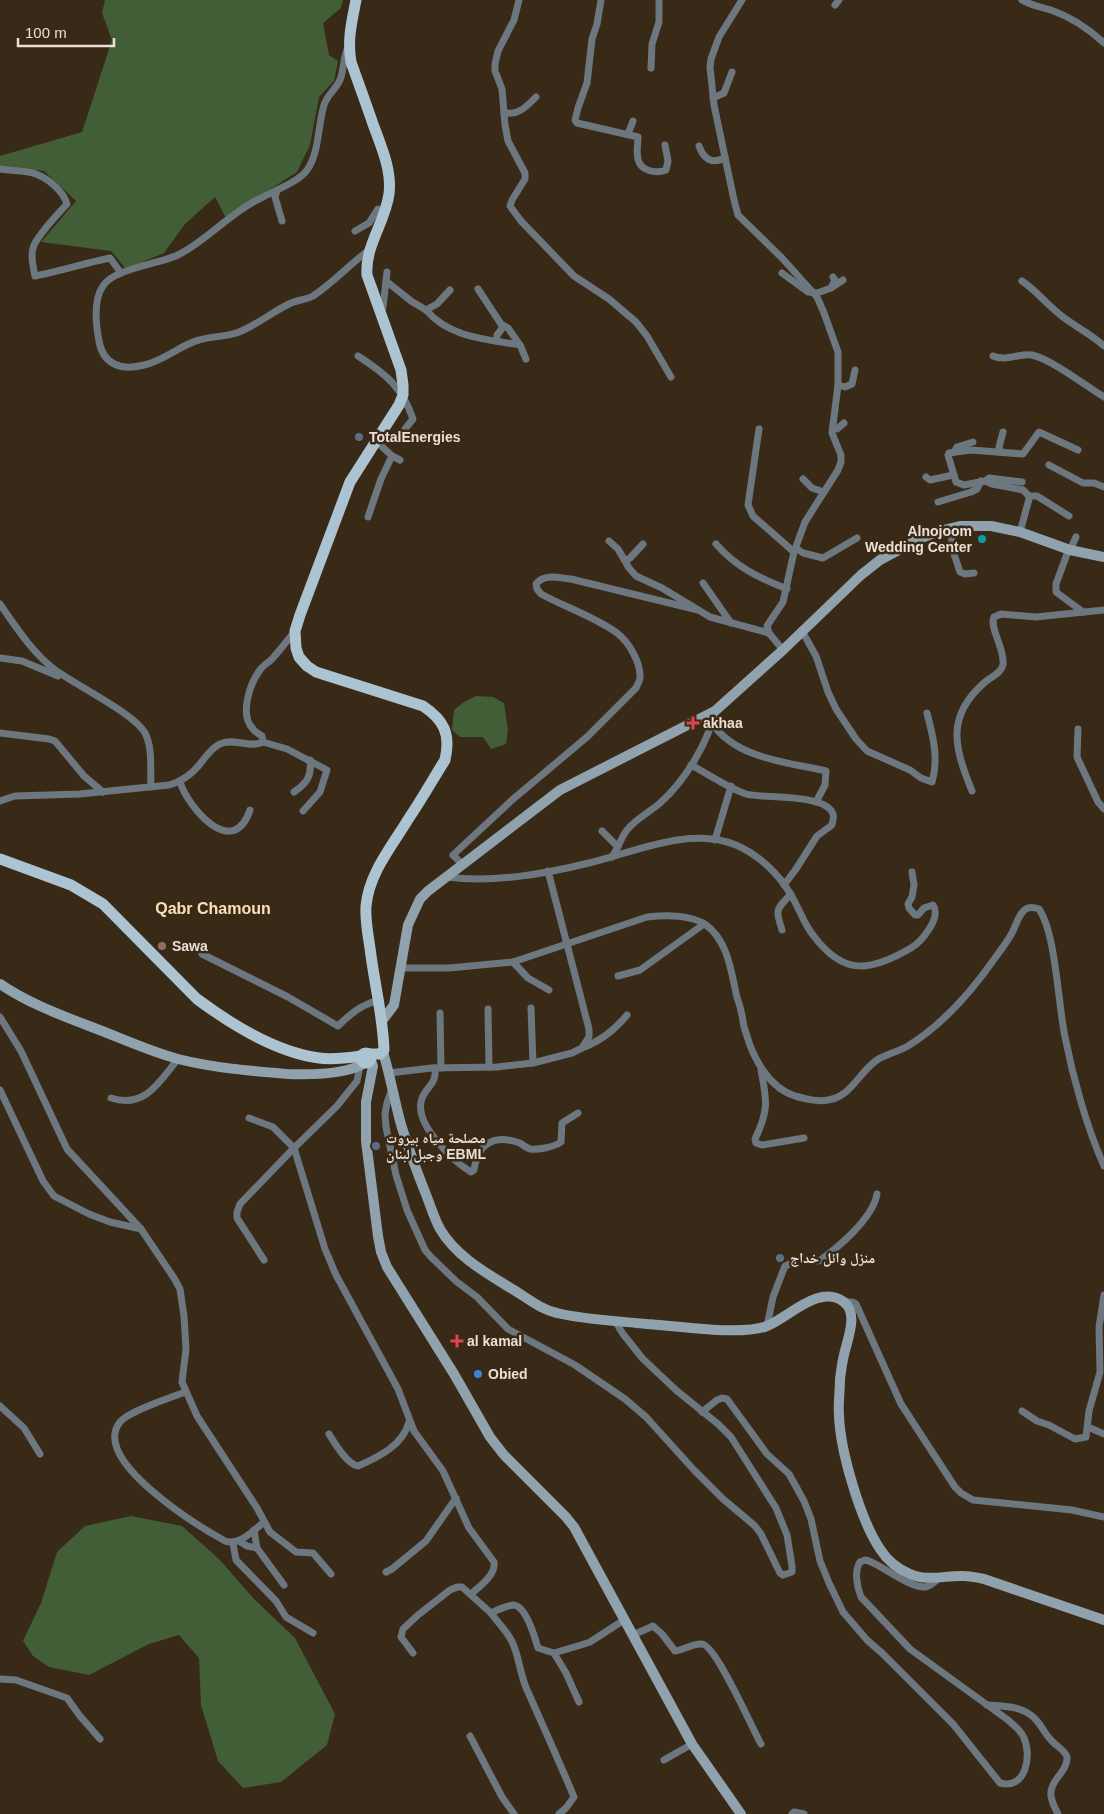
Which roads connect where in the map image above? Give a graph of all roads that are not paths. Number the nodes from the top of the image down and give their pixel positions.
1 (356, 0) edge
2 (519, 0) edge
3 (601, 0) edge
4 (659, 0) edge
5 (742, 0) edge
6 (1022, 0) edge
7 (1104, 43) edge
8 (349, 44) junction
9 (651, 68) dead end
10 (732, 72) dead end
11 (536, 97) dead end
12 (713, 98) junction
13 (504, 112) junction
14 (633, 121) dead end
15 (628, 134) junction
16 (665, 145) dead end
17 (699, 146) dead end
18 (725, 158) junction
19 (0, 169) edge
20 (277, 191) junction
21 (385, 211) junction
22 (282, 221) dead end
23 (355, 231) dead end
24 (369, 250) junction
25 (387, 272) dead end
26 (121, 273) junction
27 (782, 273) dead end
28 (833, 276) dead end
29 (843, 280) dead end
30 (386, 281) junction
31 (1022, 281) dead end
32 (831, 288) junction
33 (478, 289) dead end
34 (450, 290) dead end
35 (814, 294) junction
36 (426, 310) junction
37 (380, 315) junction
38 (504, 326) junction
39 (497, 341) junction
40 (520, 345) junction
41 (1104, 346) edge
42 (358, 356) dead end
43 (993, 356) dead end
44 (526, 359) dead end
45 (855, 370) dead end
46 (671, 377) dead end
47 (838, 384) junction
48 (403, 395) junction
49 (1104, 397) edge
50 (844, 423) dead end
51 (833, 426) junction
52 (405, 429) dead end
53 (759, 429) dead end
54 (1002, 432) dead end
55 (376, 441) junction
56 (973, 442) dead end
57 (1078, 450) dead end
58 (954, 452) junction
59 (1001, 452) junction
60 (392, 456) junction
61 (400, 460) dead end
62 (1049, 465) dead end
63 (953, 476) junction
64 (926, 477) dead end
65 (803, 479) dead end
66 (983, 481) junction
67 (1022, 482) dead end
68 (1104, 487) edge
69 (824, 492) junction
70 (1029, 496) junction
71 (938, 502) dead end
72 (1068, 516) dead end
73 (368, 518) dead end
74 (1020, 532) junction
75 (950, 533) junction
76 (1076, 536) dead end
77 (857, 538) dead end
78 (919, 540) junction
79 (609, 541) dead end
80 (643, 544) dead end
81 (716, 544) dead end
82 (795, 550) junction
83 (1068, 552) junction
84 (1104, 557) edge
85 (626, 560) junction
86 (1104, 562) edge
87 (974, 573) dead end
88 (703, 583) dead end
89 (787, 589) junction
90 (0, 604) edge
91 (698, 610) junction
92 (1104, 610) edge
93 (1083, 612) junction
94 (731, 623) junction
95 (802, 631) junction
96 (295, 632) junction
97 (769, 634) junction
98 (783, 650) junction
99 (0, 658) edge
100 (77, 684) junction
101 (715, 710) junction
102 (927, 713) dead end
103 (712, 723) junction
104 (1078, 728) dead end
105 (0, 733) edge
106 (263, 742) junction
107 (310, 760) junction
108 (691, 765) junction
109 (180, 782) junction
110 (151, 786) junction
111 (731, 786) junction
112 (972, 791) dead end
113 (103, 792) junction
114 (294, 792) dead end
115 (0, 801) edge
116 (816, 802) junction
117 (1104, 809) edge
118 (250, 810) dead end
119 (303, 811) dead end
120 (602, 831) dead end
121 (715, 840) junction
122 (618, 847) junction
123 (612, 857) junction
124 (0, 859) edge
125 (462, 864) junction
126 (548, 871) junction
127 (912, 872) dead end
128 (447, 877) junction
129 (784, 885) junction
130 (791, 894) junction
131 (704, 924) junction
132 (782, 930) dead end
133 (567, 944) junction
134 (202, 954) dead end
135 (513, 962) junction
136 (401, 968) junction
137 (618, 976) dead end
138 (0, 984) edge
139 (549, 990) dead end
140 (378, 1001) junction
141 (531, 1008) dead end
142 (488, 1009) dead end
143 (440, 1013) dead end
144 (627, 1016) dead end
145 (0, 1017) edge
146 (382, 1021) junction
147 (582, 1048) junction
148 (383, 1052) junction
149 (178, 1059) junction
150 (366, 1060) junction
151 (533, 1063) junction
152 (489, 1067) junction
153 (761, 1067) junction
154 (438, 1068) junction
155 (389, 1073) junction
156 (392, 1088) junction
157 (1, 1095) edge
158 (111, 1098) dead end
159 (578, 1113) dead end
160 (250, 1118) dead end
161 (804, 1138) dead end
162 (294, 1148) junction
163 (1104, 1166) edge
164 (877, 1194) dead end
165 (142, 1229) junction
166 (264, 1260) dead end
167 (1104, 1295) edge
168 (844, 1302) junction
169 (615, 1321) junction
170 (767, 1326) junction
171 (185, 1392) junction
172 (0, 1406) edge
173 (1022, 1411) dead end
174 (702, 1412) junction
175 (410, 1422) junction
176 (1088, 1427) junction
177 (329, 1434) dead end
178 (1104, 1434) edge
179 (40, 1454) dead end
180 (456, 1498) junction
181 (1104, 1517) edge
182 (264, 1522) junction
183 (254, 1530) junction
184 (236, 1542) junction
185 (257, 1548) junction
186 (386, 1572) dead end
187 (331, 1574) dead end
188 (938, 1578) junction
189 (284, 1585) dead end
190 (471, 1594) junction
191 (491, 1613) junction
192 (624, 1620) junction
193 (1104, 1620) edge
194 (313, 1633) dead end
195 (633, 1635) junction
196 (413, 1653) dead end
197 (554, 1653) junction
198 (0, 1678) edge
199 (579, 1702) dead end
200 (987, 1705) junction
201 (470, 1736) dead end
202 (100, 1739) dead end
203 (692, 1744) junction
204 (761, 1744) dead end
205 (664, 1760) dead end
206 (514, 1814) edge
207 (559, 1814) edge
208 (741, 1814) edge
209 (792, 1814) edge
210 (804, 1814) edge
211 (1058, 1814) edge

1 - 8 main road
2 - 13 street
3 - 15 street
4 - 9 street
5 - 12 street
6 - 7 street
8 - 20 street
8 - 21 main road
10 - 12 street
11 - 13 street
12 - 18 street
13 - 46 street
14 - 15 street
15 - 16 street
17 - 18 street
18 - 35 street
19 - 26 street
20 - 22 street
20 - 26 street
21 - 23 street
21 - 24 main road
24 - 26 street
24 - 37 main road
25 - 30 street
27 - 35 street
28 - 32 street
29 - 32 street
30 - 36 street
30 - 37 street
31 - 41 street
32 - 35 street
33 - 38 street
34 - 36 street
35 - 47 street
36 - 39 street
37 - 48 main road
38 - 39 street
38 - 40 street
39 - 40 street
40 - 44 street
42 - 48 street
43 - 49 street
45 - 47 street
47 - 51 street
48 - 52 street
48 - 55 main road
50 - 51 street
51 - 69 street
53 - 82 street
54 - 59 street
55 - 60 street
55 - 96 main road
56 - 58 street
57 - 59 street
58 - 59 street
58 - 63 street
60 - 61 street
60 - 73 street
62 - 68 street
63 - 64 street
63 - 66 street
65 - 69 street
66 - 67 street
66 - 70 street
66 - 71 street
69 - 82 street
70 - 72 street
70 - 74 street
74 - 78 street
74 - 83 street
75 - 78 street
75 - 83 street
75 - 87 street
76 - 83 street
77 - 82 street
78 - 95 street
79 - 85 street
80 - 85 street
81 - 89 street
82 - 89 street
83 - 84 street
83 - 86 street
83 - 93 street
85 - 91 street
88 - 94 street
89 - 97 street
90 - 100 street
91 - 94 street
91 - 125 street
92 - 93 street
93 - 112 street
94 - 97 street
95 - 98 street
95 - 102 street
96 - 106 street
96 - 140 main road
97 - 98 street
98 - 101 street
99 - 100 street
100 - 110 street
101 - 103 street
101 - 125 street
103 - 108 street
103 - 116 street
104 - 117 street
105 - 113 street
106 - 107 street
106 - 109 street
107 - 114 street
107 - 119 street
108 - 111 street
108 - 122 street
109 - 110 street
109 - 118 street
110 - 113 street
111 - 116 street
111 - 121 street
113 - 115 street
116 - 129 street
120 - 122 street
121 - 123 street
121 - 129 street
122 - 123 street
123 - 126 street
124 - 150 main road
125 - 128 street
126 - 128 street
126 - 133 street
127 - 130 street
128 - 136 street
129 - 130 street
130 - 132 street
131 - 133 street
131 - 137 street
131 - 153 street
133 - 135 street
133 - 147 street
134 - 140 street
135 - 136 street
135 - 139 street
136 - 146 street
138 - 149 street
140 - 146 main road
141 - 151 street
142 - 152 street
143 - 154 street
144 - 147 street
145 - 165 street
146 - 148 main road
147 - 151 street
148 - 150 main road
148 - 155 street
149 - 150 street
149 - 158 street
150 - 162 street
150 - 192 street
151 - 152 street
152 - 154 street
153 - 161 street
153 - 163 street
154 - 155 street
154 - 159 street
155 - 156 street
156 - 169 street
156 - 174 street
157 - 165 street
160 - 162 street
162 - 166 street
162 - 175 street
164 - 170 street
165 - 171 street
167 - 176 street
168 - 170 street
168 - 181 street
168 - 188 street
169 - 170 street
169 - 174 street
171 - 182 street
171 - 184 street
172 - 179 street
173 - 176 street
174 - 200 street
175 - 177 street
175 - 180 street
176 - 178 street
180 - 186 street
180 - 190 street
182 - 183 street
182 - 187 street
183 - 184 street
183 - 185 street
184 - 185 street
184 - 194 street
185 - 189 street
188 - 193 street
188 - 200 street
190 - 191 street
190 - 196 street
191 - 197 street
191 - 207 street
192 - 195 street
192 - 197 street
195 - 203 street
195 - 204 street
197 - 199 street
198 - 202 street
200 - 211 street
201 - 206 street
203 - 205 street
203 - 208 street
209 - 210 street

